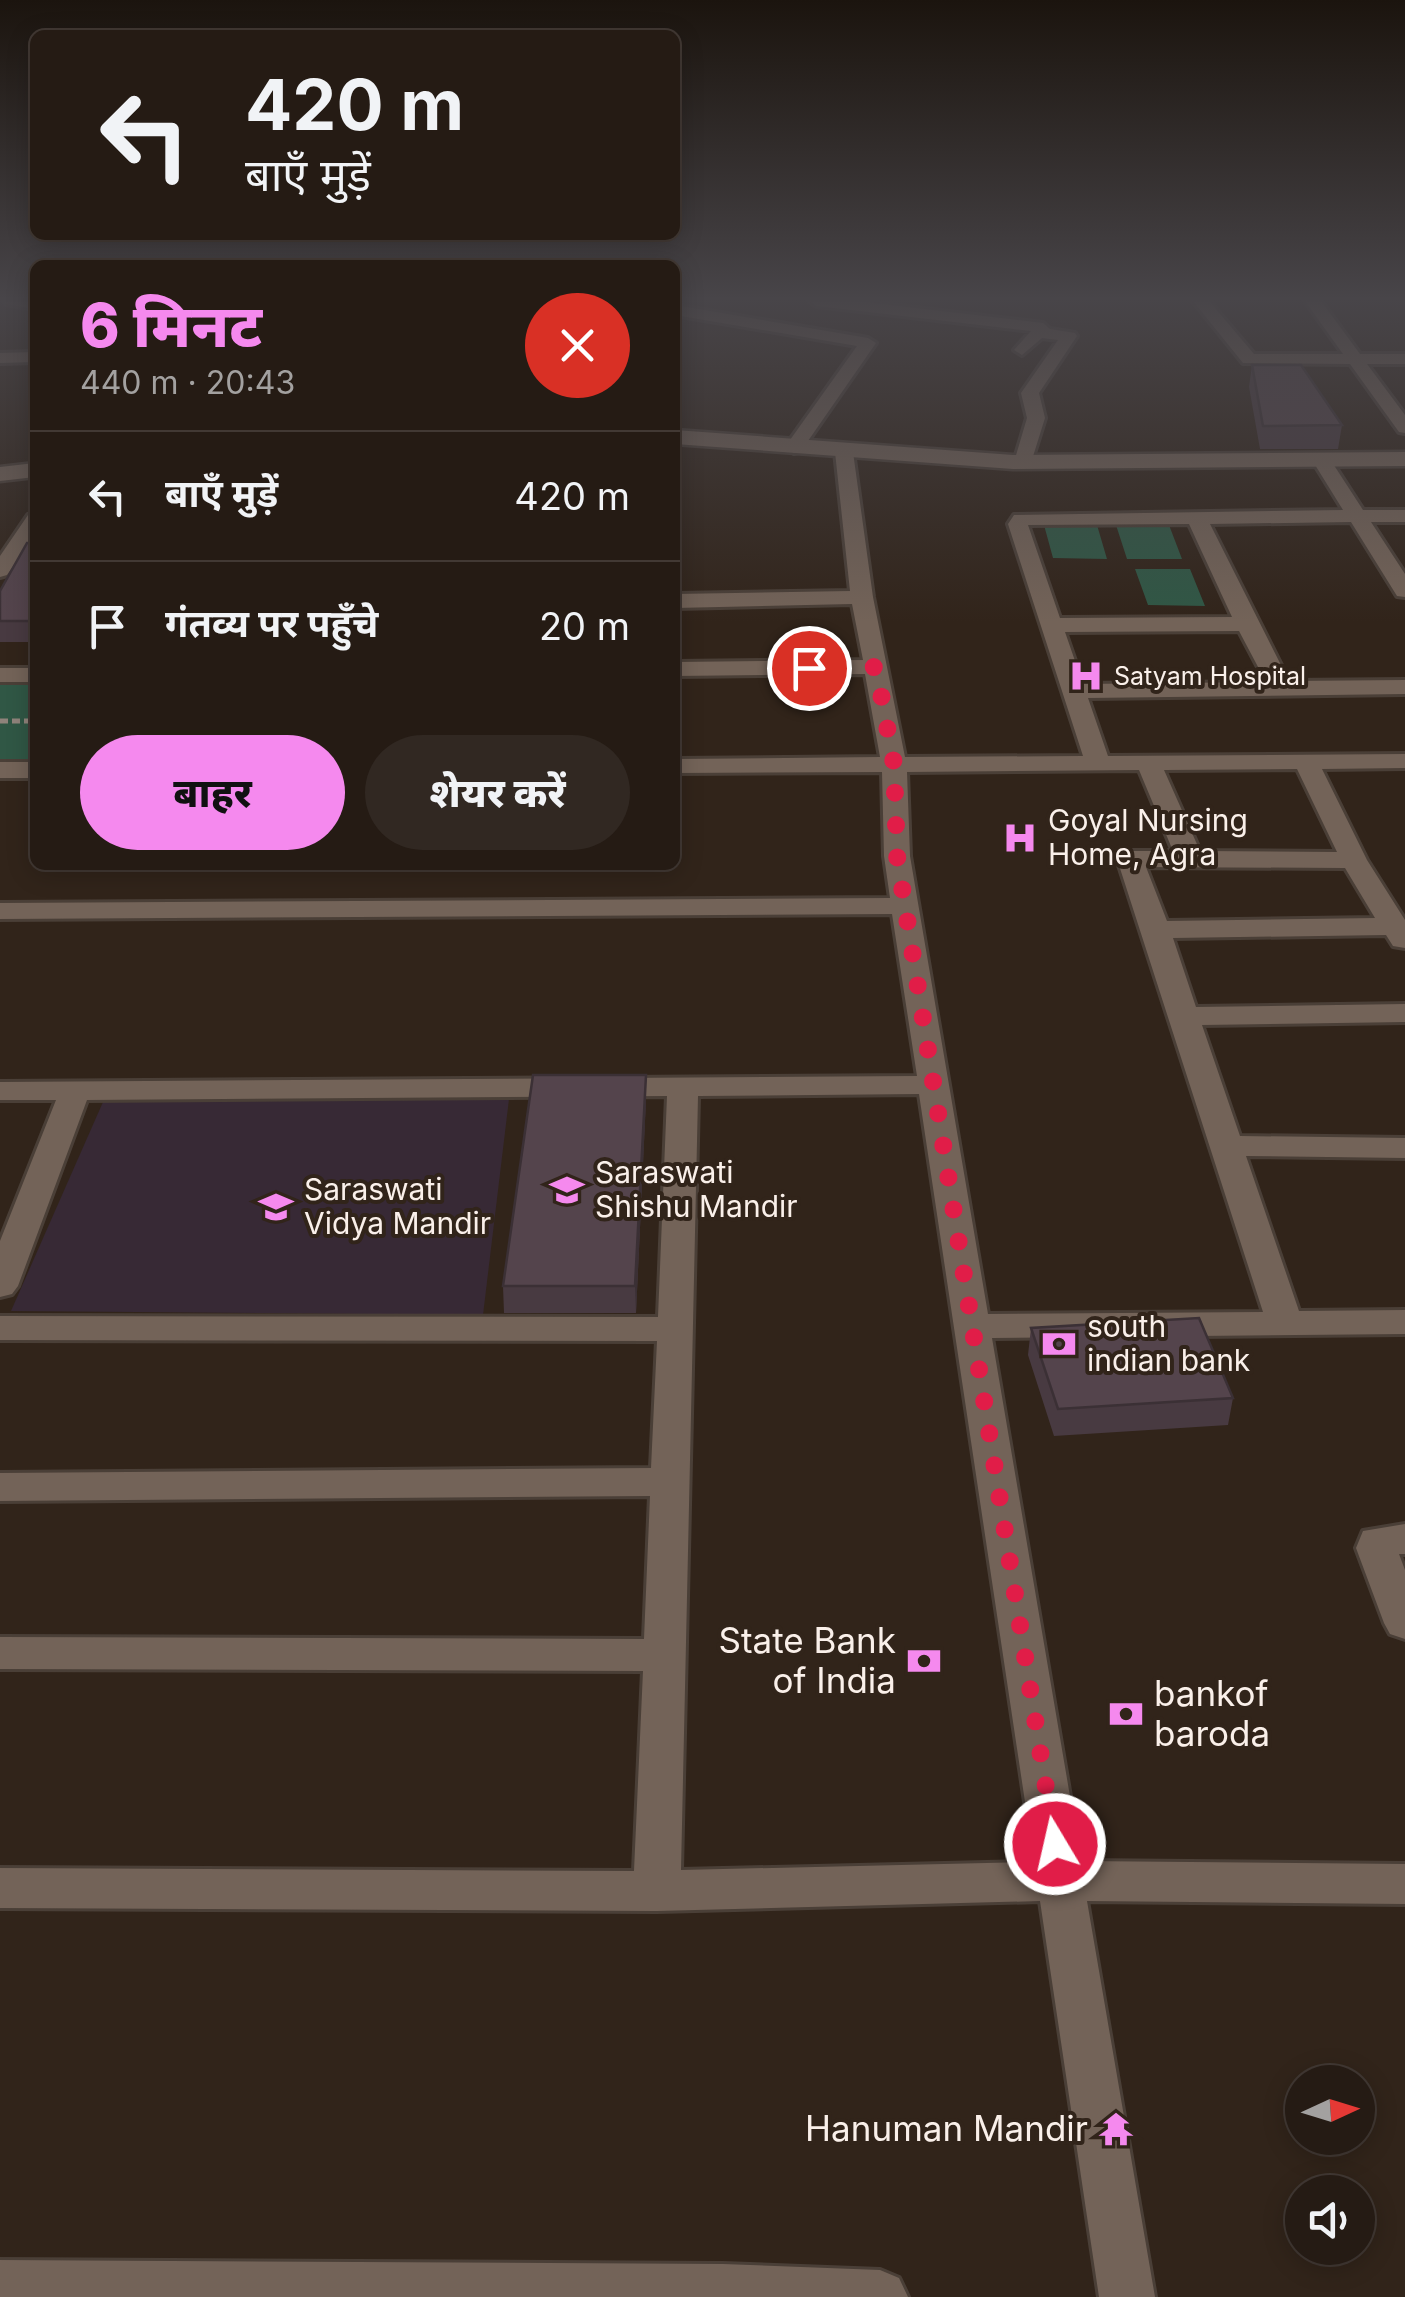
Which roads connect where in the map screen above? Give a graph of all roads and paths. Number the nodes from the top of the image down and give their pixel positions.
1 (822, 408) edge
2 (1034, 408) edge
3 (680, 437) edge
4 (794, 447) junction
5 (844, 452) junction
6 (1405, 459) edge
7 (1320, 460) junction
8 (1023, 462) junction
9 (30, 471) edge
10 (0, 474) edge
11 (1196, 516) junction
12 (1356, 516) junction
13 (1405, 516) edge
14 (30, 525) edge
15 (6, 554) edge
16 (1405, 591) edge
17 (862, 597) junction
18 (680, 601) edge
19 (1246, 624) junction
20 (1050, 625) junction
21 (876, 667) junction
22 (680, 669) edge
23 (0, 675) edge
24 (30, 675) edge
25 (1405, 687) edge
26 (1281, 688) junction
27 (1072, 691) junction
28 (0, 721) edge
29 (30, 721) edge
30 (1304, 760) junction
31 (1405, 760) edge
32 (1097, 761) junction
33 (1147, 761) junction
34 (894, 764) junction
35 (680, 766) edge
36 (0, 770) edge
37 (30, 770) edge
38 (1190, 859) junction
39 (1354, 860) junction
40 (905, 906) junction
41 (0, 911) edge
42 (1156, 930) junction
43 (1400, 935) edge
44 (1405, 1013) edge
45 (1186, 1016) junction
46 (934, 1085) junction
47 (683, 1086) junction
48 (0, 1091) edge
49 (74, 1091) junction
50 (1228, 1146) junction
51 (1405, 1148) edge
52 (0, 1286) edge
53 (1405, 1322) edge
54 (1286, 1323) junction
55 (973, 1326) junction
56 (0, 1328) edge
57 (675, 1329) junction
58 (670, 1482) junction
59 (0, 1487) edge
60 (1405, 1540) edge
61 (1405, 1623) edge
62 (0, 1652) edge
63 (665, 1655) junction
64 (1061, 1882) junction
65 (1405, 1884) edge
66 (0, 1888) edge
67 (657, 1891) junction
68 (0, 2287) edge
69 (307, 2293) edge
70 (880, 2297) edge
71 (1127, 2297) edge

1 - 4 street
2 - 8 street
3 - 4 street
4 - 5 street
5 - 8 street
5 - 17 street
6 - 7 street
7 - 8 street
7 - 12 street
9 - 10 street
11 - 12 street
11 - 19 street
11 - 20 street
12 - 13 street
12 - 16 street
14 - 15 street
17 - 18 street
17 - 21 street
19 - 20 street
19 - 26 street
20 - 27 street
21 - 22 street
21 - 34 street
23 - 24 street
25 - 26 street
26 - 27 street
27 - 32 street
28 - 29 path
30 - 31 street
30 - 33 street
30 - 39 street
32 - 33 street
32 - 34 street
33 - 38 street
34 - 35 street
34 - 40 street
36 - 37 street
38 - 39 street
38 - 42 street
39 - 43 street
40 - 41 street
40 - 46 street
42 - 43 street
42 - 45 street
44 - 45 street
45 - 50 street
46 - 47 street
46 - 55 street
47 - 49 street
47 - 57 street
48 - 49 street
49 - 52 street
50 - 51 street
50 - 54 street
53 - 54 street
54 - 55 street
55 - 64 street
56 - 57 street
57 - 58 street
58 - 59 street
58 - 63 street
60 - 61 street
62 - 63 street
63 - 67 street
64 - 65 street
64 - 67 street
64 - 71 street
66 - 67 street
68 - 69 street
69 - 70 street

